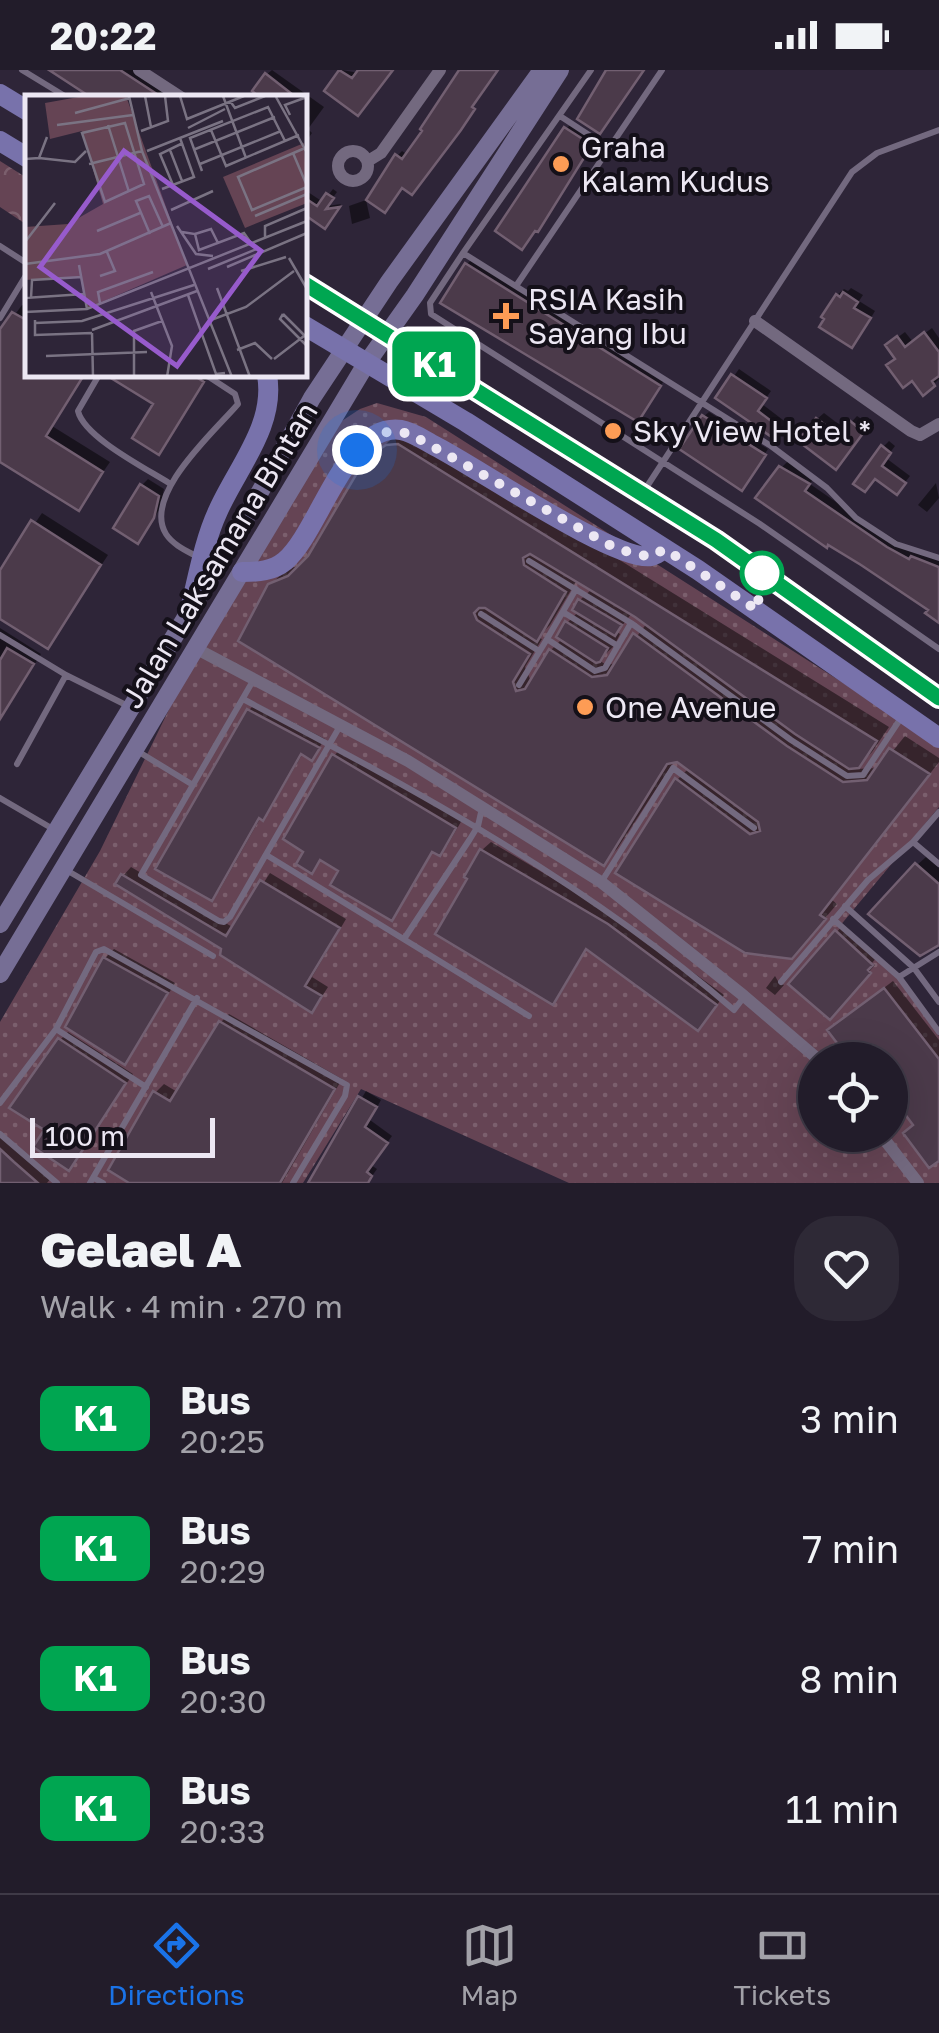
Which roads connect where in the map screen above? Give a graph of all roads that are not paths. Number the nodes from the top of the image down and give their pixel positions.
1 (22, 70) edge
2 (139, 70) edge
3 (440, 70) edge
4 (542, 70) edge
5 (560, 70) edge
6 (591, 70) edge
7 (662, 70) edge
8 (0, 94) edge
9 (63, 95) edge
10 (177, 95) edge
11 (25, 109) edge
12 (559, 116) junction
13 (939, 130) edge
14 (2, 145) edge
15 (609, 148) junction
16 (25, 156) edge
17 (368, 161) dead end
18 (0, 246) edge
19 (463, 253) junction
20 (25, 262) edge
21 (25, 277) edge
22 (308, 286) edge
23 (516, 286) junction
24 (0, 318) edge
25 (365, 319) junction
26 (755, 322) junction
27 (308, 328) edge
28 (388, 335) junction
29 (342, 349) junction
30 (366, 364) junction
31 (96, 378) edge
32 (211, 378) edge
33 (267, 378) edge
34 (702, 401) junction
35 (939, 424) edge
36 (663, 461) junction
37 (168, 483) junction
38 (642, 494) junction
39 (665, 549) junction
40 (939, 558) edge
41 (203, 561) junction
42 (528, 561) dead end
43 (242, 572) junction
44 (576, 590) junction
45 (190, 609) junction
46 (563, 612) junction
47 (481, 614) dead end
48 (631, 623) junction
49 (0, 635) edge
50 (547, 638) junction
51 (618, 646) junction
52 (196, 649) junction
53 (939, 649) edge
54 (539, 651) junction
55 (66, 675) junction
56 (254, 680) junction
57 (519, 685) dead end
58 (939, 698) edge
59 (244, 699) junction
60 (131, 707) junction
61 (904, 713) junction
62 (340, 725) junction
63 (939, 738) edge
64 (330, 743) junction
65 (134, 749) junction
66 (16, 764) dead end
67 (193, 785) junction
68 (0, 798) edge
69 (482, 808) junction
70 (939, 812) edge
71 (478, 826) junction
72 (754, 828) dead end
73 (54, 830) junction
74 (913, 842) junction
75 (268, 856) junction
76 (571, 863) junction
77 (939, 864) edge
78 (62, 868) junction
79 (566, 881) junction
80 (601, 882) junction
81 (845, 906) junction
82 (833, 919) junction
83 (0, 924) edge
84 (404, 939) junction
85 (939, 952) edge
86 (214, 956) dead end
87 (914, 968) junction
88 (0, 974) edge
89 (899, 977) junction
90 (781, 982) dead end
91 (744, 996) junction
92 (196, 998) junction
93 (939, 1002) edge
94 (529, 1016) dead end
95 (56, 1029) junction
96 (939, 1032) edge
97 (798, 1042) edge
98 (146, 1087) junction
99 (0, 1103) edge
100 (0, 1134) edge
101 (895, 1152) edge
102 (92, 1180) edge
103 (57, 1183) edge
104 (103, 1183) edge
105 (293, 1183) edge
106 (918, 1183) edge

1 - 9 lane
2 - 10 street
3 - 17 street
4 - 25 main road, Jalan Laksamana Bintan
5 - 28 main road, Jalan Laksamana Bintan
6 - 12 lane
7 - 15 lane
8 - 11 main road
12 - 15 lane
12 - 19 lane
13 - 26 lane
14 - 16 main road
15 - 23 lane
18 - 20 lane
19 - 23 lane
19 - 36 lane
21 - 24 lane
22 - 25 main road
23 - 34 lane
25 - 28 main road
25 - 29 main road, Jalan Laksamana Bintan
26 - 34 lane
26 - 35 street
27 - 29 main road
28 - 30 main road, Jalan Laksamana Bintan
28 - 38 main road
29 - 30 main road
29 - 45 main road, Jalan Laksamana Bintan
30 - 39 main road
30 - 43 main road, Jalan Laksamana Bintan
31 - 37 lane
32 - 37 lane
33 - 41 main road
34 - 36 lane
34 - 40 lane
36 - 38 lane
36 - 53 lane
37 - 41 lane
38 - 58 main road
39 - 43 main road
39 - 61 main road
41 - 45 main road
42 - 44 lane
43 - 52 main road, Jalan Laksamana Bintan
44 - 46 lane
44 - 48 lane
45 - 60 main road, Jalan Laksamana Bintan
46 - 50 lane
46 - 51 lane
47 - 54 lane
48 - 51 lane
48 - 61 lane
49 - 55 lane
50 - 51 lane
50 - 54 lane
52 - 56 street
52 - 65 main road, Jalan Laksamana Bintan
54 - 57 lane
55 - 60 lane
55 - 66 lane
56 - 59 lane
56 - 62 street
59 - 64 lane
59 - 67 lane
60 - 73 main road, Jalan Laksamana Bintan
61 - 63 main road
62 - 64 lane
62 - 69 street
64 - 71 lane
64 - 75 lane
65 - 67 lane
65 - 78 main road, Jalan Laksamana Bintan
67 - 75 lane
68 - 73 lane
69 - 71 lane
69 - 76 street
70 - 74 lane
71 - 79 lane
71 - 84 lane
72 - 80 lane
73 - 83 main road, Jalan Laksamana Bintan
74 - 77 lane
74 - 81 lane
75 - 84 lane
76 - 79 lane
76 - 80 street
78 - 86 lane
78 - 88 main road, Jalan Laksamana Bintan
79 - 91 lane
80 - 91 street
81 - 82 lane
81 - 87 lane
82 - 89 lane
82 - 90 lane
84 - 94 lane
85 - 87 lane
87 - 89 lane
87 - 93 lane
89 - 96 lane
91 - 97 street
92 - 95 lane
92 - 98 lane
92 - 105 lane
95 - 98 lane
95 - 99 lane
98 - 102 lane
100 - 103 lane
101 - 106 street
102 - 104 lane

